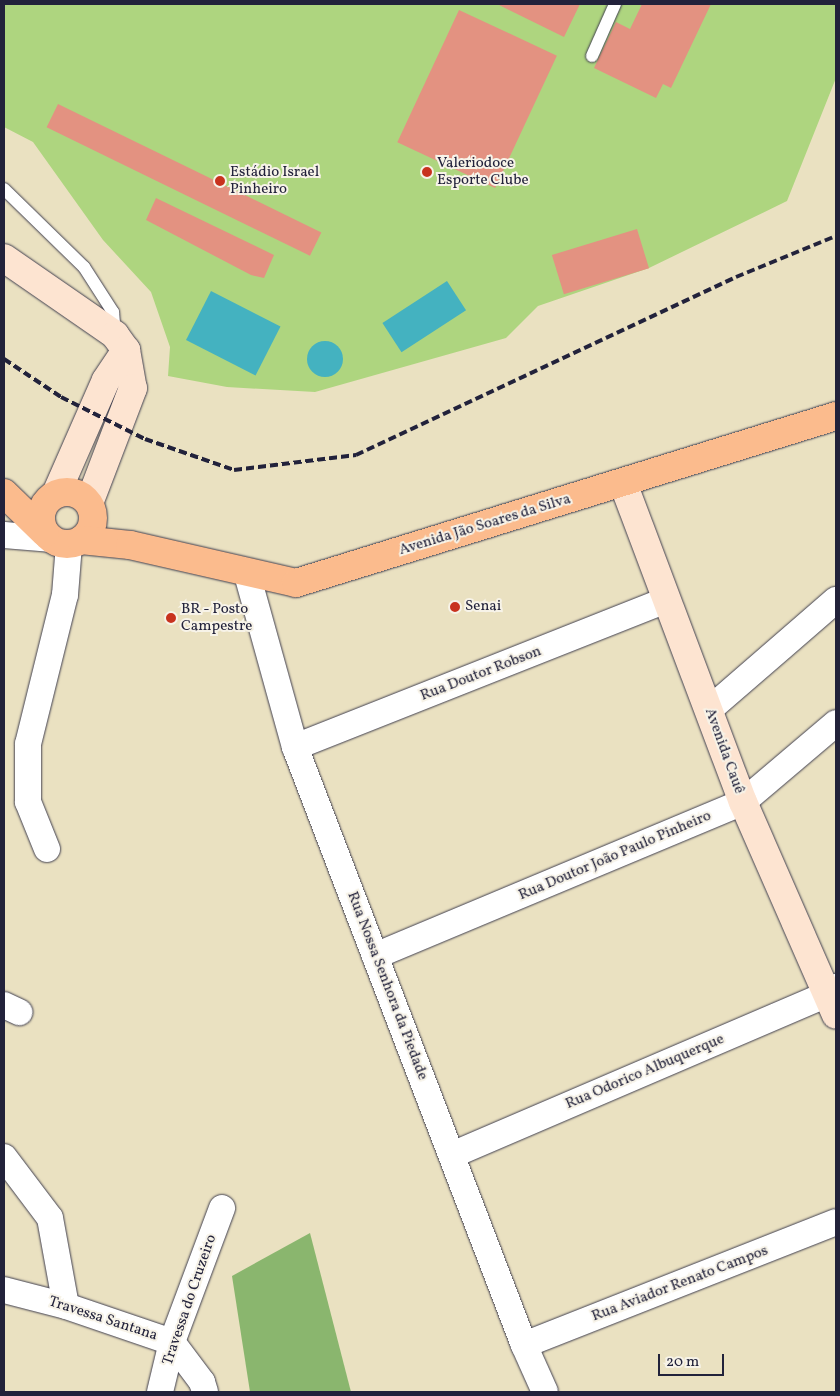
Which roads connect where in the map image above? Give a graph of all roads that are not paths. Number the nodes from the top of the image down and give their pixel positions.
1 (615, 4) edge
2 (592, 56) dead end
3 (4, 189) edge
4 (4, 258) edge
5 (120, 343) junction
6 (836, 416) edge
7 (623, 483) junction
8 (4, 486) edge
9 (4, 493) edge
10 (52, 498) junction
11 (72, 530) junction
12 (4, 535) edge
13 (247, 574) junction
14 (668, 600) junction
15 (836, 600) edge
16 (710, 710) junction
17 (836, 723) edge
18 (295, 747) junction
19 (743, 802) junction
20 (47, 849) dead end
21 (375, 956) junction
22 (834, 999) edge
23 (452, 1155) junction
24 (4, 1157) edge
25 (222, 1208) dead end
26 (836, 1222) edge
27 (4, 1290) edge
28 (66, 1306) junction
29 (172, 1342) junction
30 (524, 1345) junction
31 (160, 1392) edge
32 (205, 1392) edge
33 (545, 1392) edge

1 - 2 lane
3 - 5 lane
4 - 5 main road
5 - 10 main road
5 - 11 main road
6 - 7 main road, Avenida Jão Soares da Silva
7 - 13 main road, Avenida Jão Soares da Silva
7 - 14 main road, Avenida Cauê
8 - 10 main road
9 - 11 main road
10 - 11 main road
10 - 11 main road
11 - 12 street
11 - 13 main road, Avenida Jão Soares da Silva
11 - 20 street
13 - 18 street, Rua Nossa Senhora da Piedade
14 - 16 main road, Avenida Cauê
14 - 18 street, Rua Doutor Robson
15 - 16 street
16 - 19 main road, Avenida Cauê
17 - 19 street, Rua Doutor João Paulo Pinheiro
18 - 21 street, Rua Nossa Senhora da Piedade
19 - 21 street, Rua Doutor João Paulo Pinheiro
19 - 22 main road, Avenida Cauê
21 - 23 street, Rua Nossa Senhora da Piedade
22 - 23 street, Rua Odorico Albuquerque
23 - 30 street, Rua Nossa Senhora da Piedade
24 - 28 street
25 - 29 street, Travessa do Cruzeiro
26 - 30 street, Rua Aviador Renato Campos
27 - 28 street, Travessa Santana
28 - 29 street, Travessa Santana
29 - 31 street, Travessa do Cruzeiro
29 - 32 street, Travessa Santana
30 - 33 street, Rua Nossa Senhora da Piedade

